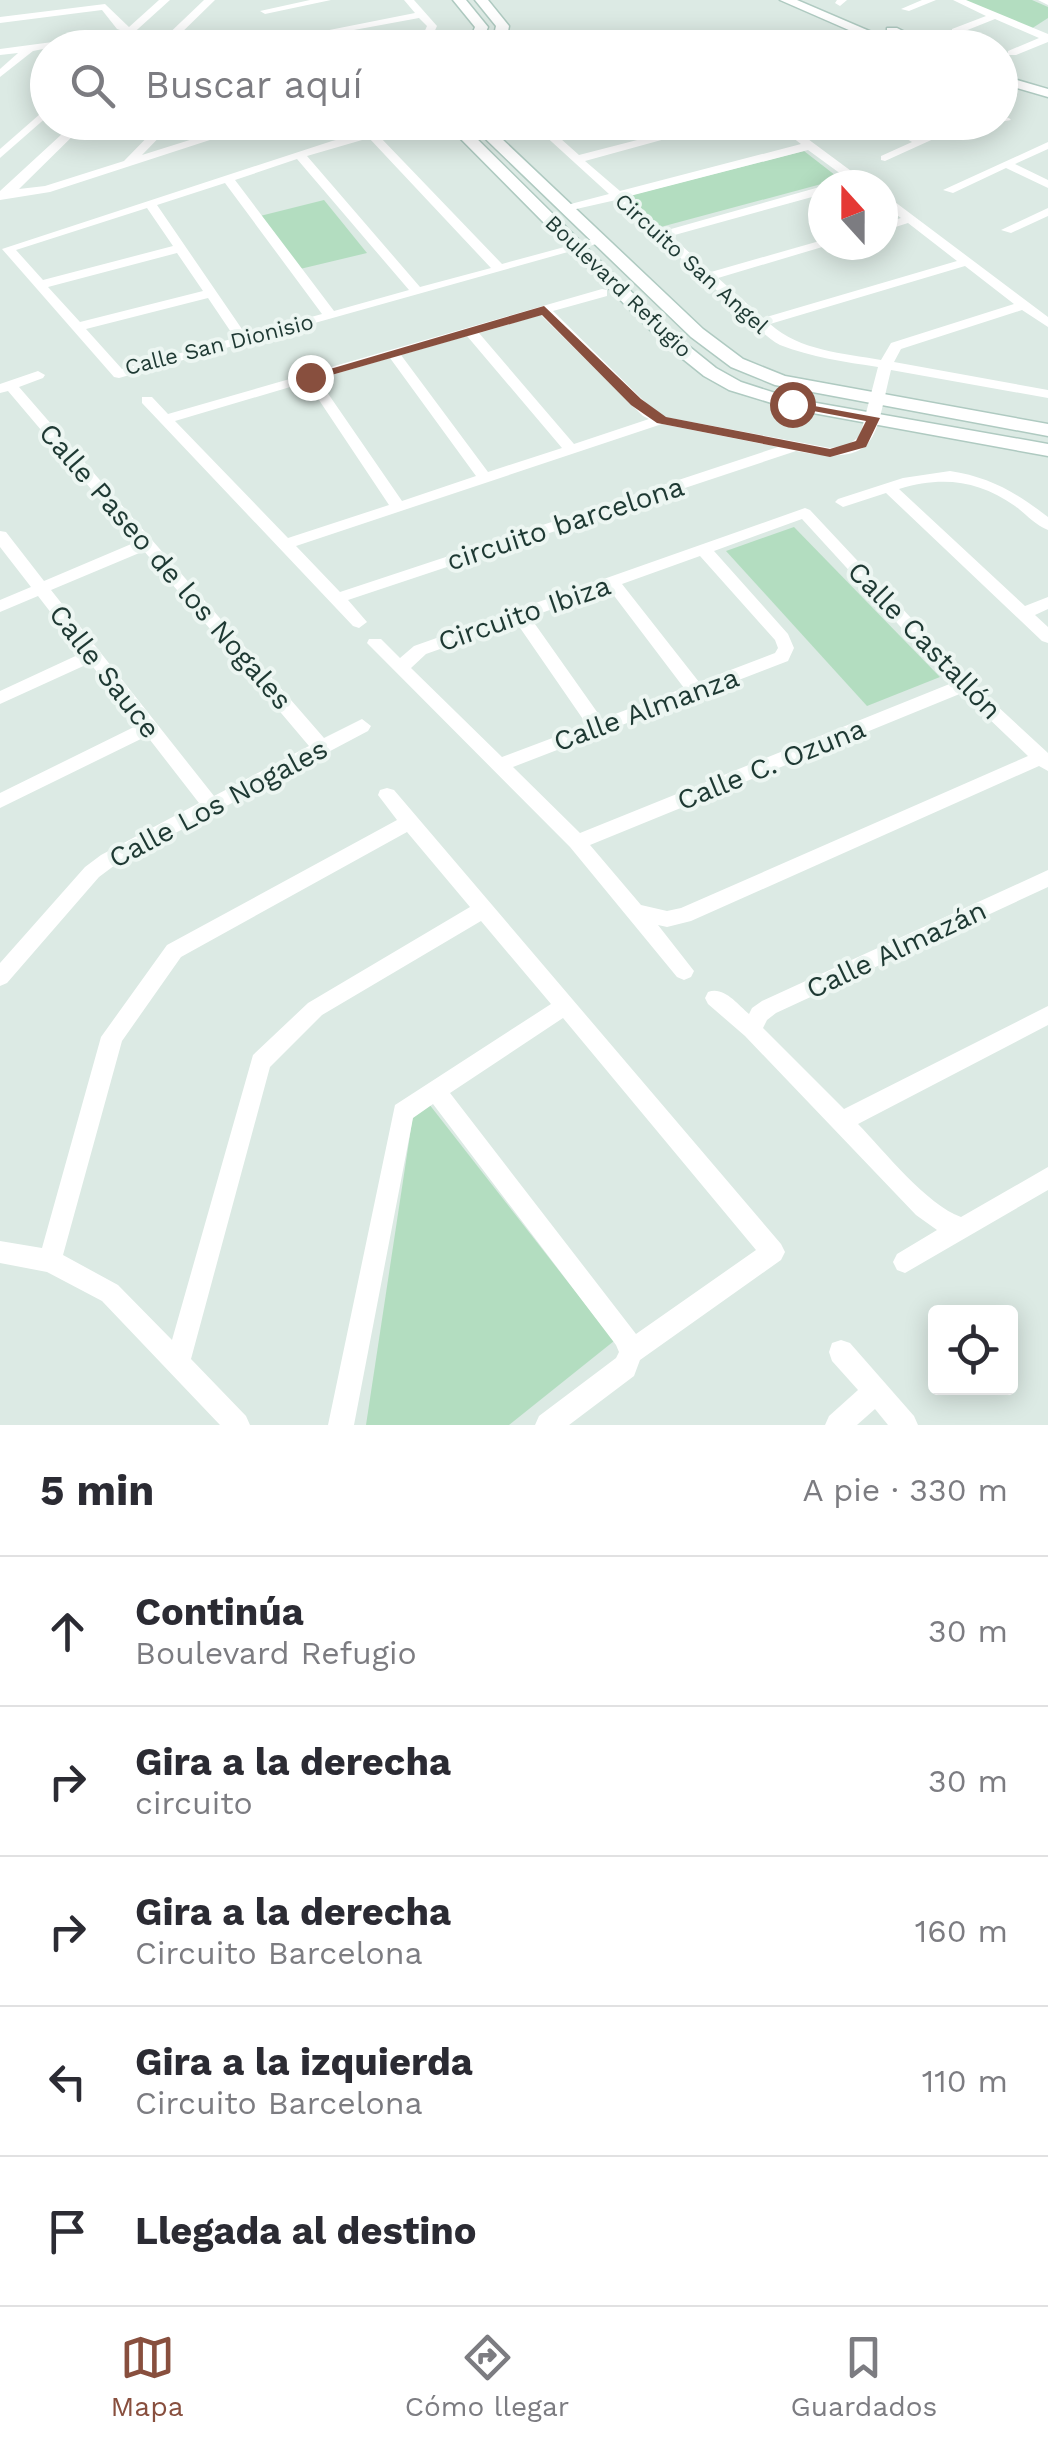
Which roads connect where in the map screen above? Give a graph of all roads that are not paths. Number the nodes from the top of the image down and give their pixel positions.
1 (165, 0) edge
2 (210, 0) edge
3 (326, 0) edge
4 (409, 0) edge
5 (458, 0) edge
6 (481, 0) edge
7 (786, 0) edge
8 (931, 0) edge
9 (958, 0) edge
10 (840, 1) edge
11 (262, 5) edge
12 (906, 9) dead end
13 (818, 11) junction
14 (423, 14) junction
15 (994, 16) junction
16 (0, 20) edge
17 (130, 30) joint
18 (178, 30) edge
19 (282, 30) edge
20 (351, 30) edge
21 (432, 30) edge
22 (481, 30) edge
23 (502, 30) edge
24 (861, 30) edge
25 (896, 30) edge
26 (961, 30) edge
27 (1048, 38) edge
28 (30, 48) joint
29 (1018, 50) edge
30 (0, 52) edge
31 (0, 74) edge
32 (1018, 84) edge
33 (1048, 93) edge
34 (1018, 95) edge
35 (1048, 104) edge
36 (30, 127) edge
37 (63, 140) edge
38 (150, 140) edge
39 (204, 140) edge
40 (348, 140) edge
41 (377, 140) edge
42 (469, 140) edge
43 (494, 140) edge
44 (557, 140) edge
45 (652, 140) edge
46 (800, 140) edge
47 (917, 140) edge
48 (926, 140) edge
49 (921, 142) junction
50 (1048, 144) edge
51 (808, 146) junction
52 (300, 155) junction
53 (0, 156) edge
54 (885, 158) dead end
55 (575, 160) junction
56 (1006, 164) junction
57 (124, 166) junction
58 (842, 170) edge
59 (229, 180) junction
60 (1048, 184) edge
61 (949, 190) dead end
62 (808, 194) edge
63 (617, 196) junction
64 (2, 197) edge
65 (151, 204) junction
66 (567, 209) junction
67 (898, 210) edge
68 (1048, 212) edge
69 (910, 219) junction
70 (898, 223) edge
71 (1007, 230) dead end
72 (662, 235) junction
73 (601, 241) junction
74 (578, 247) junction
75 (181, 248) junction
76 (808, 248) edge
77 (966, 262) junction
78 (499, 269) junction
79 (708, 278) junction
80 (40, 284) junction
81 (417, 291) junction
82 (211, 293) junction
83 (602, 294) dead end
84 (1024, 304) junction
85 (544, 310) junction
86 (330, 315) junction
87 (1048, 323) edge
88 (758, 324) junction
89 (78, 327) junction
90 (470, 331) junction
91 (242, 340) junction
92 (393, 353) junction
93 (885, 365) junction
94 (38, 375) dead end
95 (310, 377) junction
96 (5, 387) edge
97 (1048, 394) edge
98 (147, 400) dead end
99 (878, 400) junction
100 (165, 418) junction
101 (874, 418) junction
102 (662, 420) junction
103 (1048, 430) edge
104 (794, 447) junction
105 (571, 450) junction
106 (1048, 450) edge
107 (485, 478) junction
108 (888, 487) junction
109 (844, 502) dead end
110 (398, 507) junction
111 (805, 513) joint
112 (1048, 526) edge
113 (0, 536) edge
114 (146, 544) junction
115 (284, 544) junction
116 (704, 550) junction
117 (613, 582) junction
118 (40, 589) junction
119 (336, 599) junction
120 (1048, 603) edge
121 (0, 606) edge
122 (1024, 613) junction
123 (520, 614) junction
124 (358, 622) dead end
125 (1048, 637) edge
126 (375, 643) dead end
127 (92, 656) junction
128 (400, 668) junction
129 (964, 686) junction
130 (694, 690) junction
131 (0, 698) edge
132 (597, 725) junction
133 (362, 726) dead end
134 (149, 727) junction
135 (322, 747) junction
136 (1044, 761) edge
137 (500, 766) junction
138 (387, 795) dead end
139 (0, 801) edge
140 (211, 805) junction
141 (410, 822) junction
142 (577, 842) junction
143 (1048, 878) edge
144 (484, 909) junction
145 (638, 912) junction
146 (684, 970) dead end
147 (0, 977) edge
148 (715, 998) dead end
149 (565, 1006) junction
150 (1048, 1015) edge
151 (752, 1030) junction
152 (435, 1090) junction
153 (843, 1122) junction
154 (1048, 1178) edge
155 (960, 1227) junction
156 (0, 1252) edge
157 (50, 1261) junction
158 (904, 1262) dead end
159 (631, 1352) junction
160 (841, 1352) dead end
161 (177, 1364) junction
162 (876, 1392) junction
163 (237, 1425) edge
164 (342, 1425) edge
165 (548, 1425) edge
166 (838, 1425) edge
167 (905, 1425) edge

1 - 17 street
2 - 18 street
3 - 11 street
4 - 14 street
5 - 22 street
6 - 23 street
7 - 13 street
8 - 12 street
9 - 15 street
10 - 13 street
10 - 25 street
11 - 19 street
13 - 24 street
14 - 20 street
14 - 21 street
15 - 26 street
15 - 27 street
16 - 17 street
27 - 29 street
28 - 30 street
28 - 31 street
32 - 33 street
34 - 35 street
36 - 53 street
37 - 64 street
38 - 57 street
39 - 57 street
40 - 52 street, Calle San Dionisio
41 - 78 street
42 - 74 street, Boulevard Refugio
43 - 66 street, Boulevard Refugio
44 - 55 street, Circuito San Angel
45 - 55 street
46 - 51 street
47 - 49 street
48 - 49 street
49 - 54 street
50 - 56 street
51 - 58 street
51 - 63 street
52 - 59 street, Calle San Dionisio
52 - 81 street
55 - 63 street, Circuito San Angel
56 - 60 street
56 - 61 street
57 - 64 street
59 - 65 street, Calle San Dionisio
59 - 86 street
62 - 72 street
63 - 66 street
63 - 72 street, Circuito San Angel
65 - 75 street
65 - 80 street, Calle San Dionisio
66 - 73 street, Boulevard Refugio
67 - 69 street
68 - 71 street
69 - 70 street
69 - 77 street
72 - 79 street, Circuito San Angel
73 - 74 street, Calle San Dionisio
73 - 99 street, Boulevard Refugio
74 - 78 street, Calle San Dionisio
74 - 101 street, Boulevard Refugio
75 - 80 street
75 - 82 street
76 - 79 street
77 - 84 street
77 - 88 street
78 - 81 street, Calle San Dionisio
79 - 88 street, Circuito San Angel
80 - 89 street, Calle San Dionisio
81 - 86 street, Calle San Dionisio
82 - 89 street
82 - 91 street
83 - 85 street
84 - 87 street
84 - 93 street
85 - 90 street
85 - 102 street
86 - 91 street, Calle San Dionisio
88 - 93 street, Circuito San Angel
89 - 91 street, Calle San Dionisio
90 - 92 street
90 - 105 street
92 - 95 street
92 - 107 street
93 - 97 street, Circuito San Angel
93 - 99 street
94 - 96 street, Calle Paseo de los Nogales
95 - 100 street
95 - 110 street
96 - 114 street, Calle Paseo de los Nogales
98 - 100 street
99 - 101 street
99 - 103 street, Boulevard Refugio
100 - 115 street
101 - 104 street
101 - 106 street, Boulevard Refugio
102 - 104 street
102 - 105 street
104 - 119 street, circuito barcelona
105 - 107 street
107 - 110 street
108 - 109 street
108 - 112 street
108 - 122 street
110 - 115 street
111 - 116 street, Circuito Ibiza
111 - 129 street, Calle Castallón
113 - 118 street, Calle Sauce
114 - 118 street
114 - 135 street, Calle Paseo de los Nogales
115 - 119 street
116 - 117 street, Circuito Ibiza
116 - 130 street, Calle Almanza
117 - 123 street, Circuito Ibiza
117 - 130 street
118 - 121 street
118 - 127 street, Calle Sauce
119 - 124 street
120 - 122 street
122 - 125 street
123 - 128 street, Circuito Ibiza
123 - 132 street
126 - 128 street
127 - 131 street
127 - 134 street, Calle Sauce
128 - 137 street, Circuito Ibiza
129 - 136 street, Calle Castallón
129 - 142 street, Calle C. Ozuna
130 - 132 street, Calle Almanza
132 - 137 street, Calle Almanza
133 - 135 street, Calle Los Nogales
134 - 139 street
134 - 140 street, Calle Sauce
135 - 140 street, Calle Los Nogales
136 - 145 street
137 - 142 street, Circuito Ibiza
138 - 141 street
140 - 147 street, Calle Los Nogales
141 - 144 street
141 - 157 street
142 - 145 street, Circuito Ibiza
143 - 151 street, Calle Almazán
144 - 149 street
144 - 161 street
145 - 146 street, Circuito Ibiza
148 - 151 street
149 - 152 street
149 - 159 street
150 - 153 street
151 - 153 street
152 - 159 street
152 - 164 street
153 - 155 street
154 - 155 street
155 - 158 street
156 - 157 street
157 - 161 street
159 - 165 street
160 - 162 street
161 - 163 street
162 - 166 street
162 - 167 street

